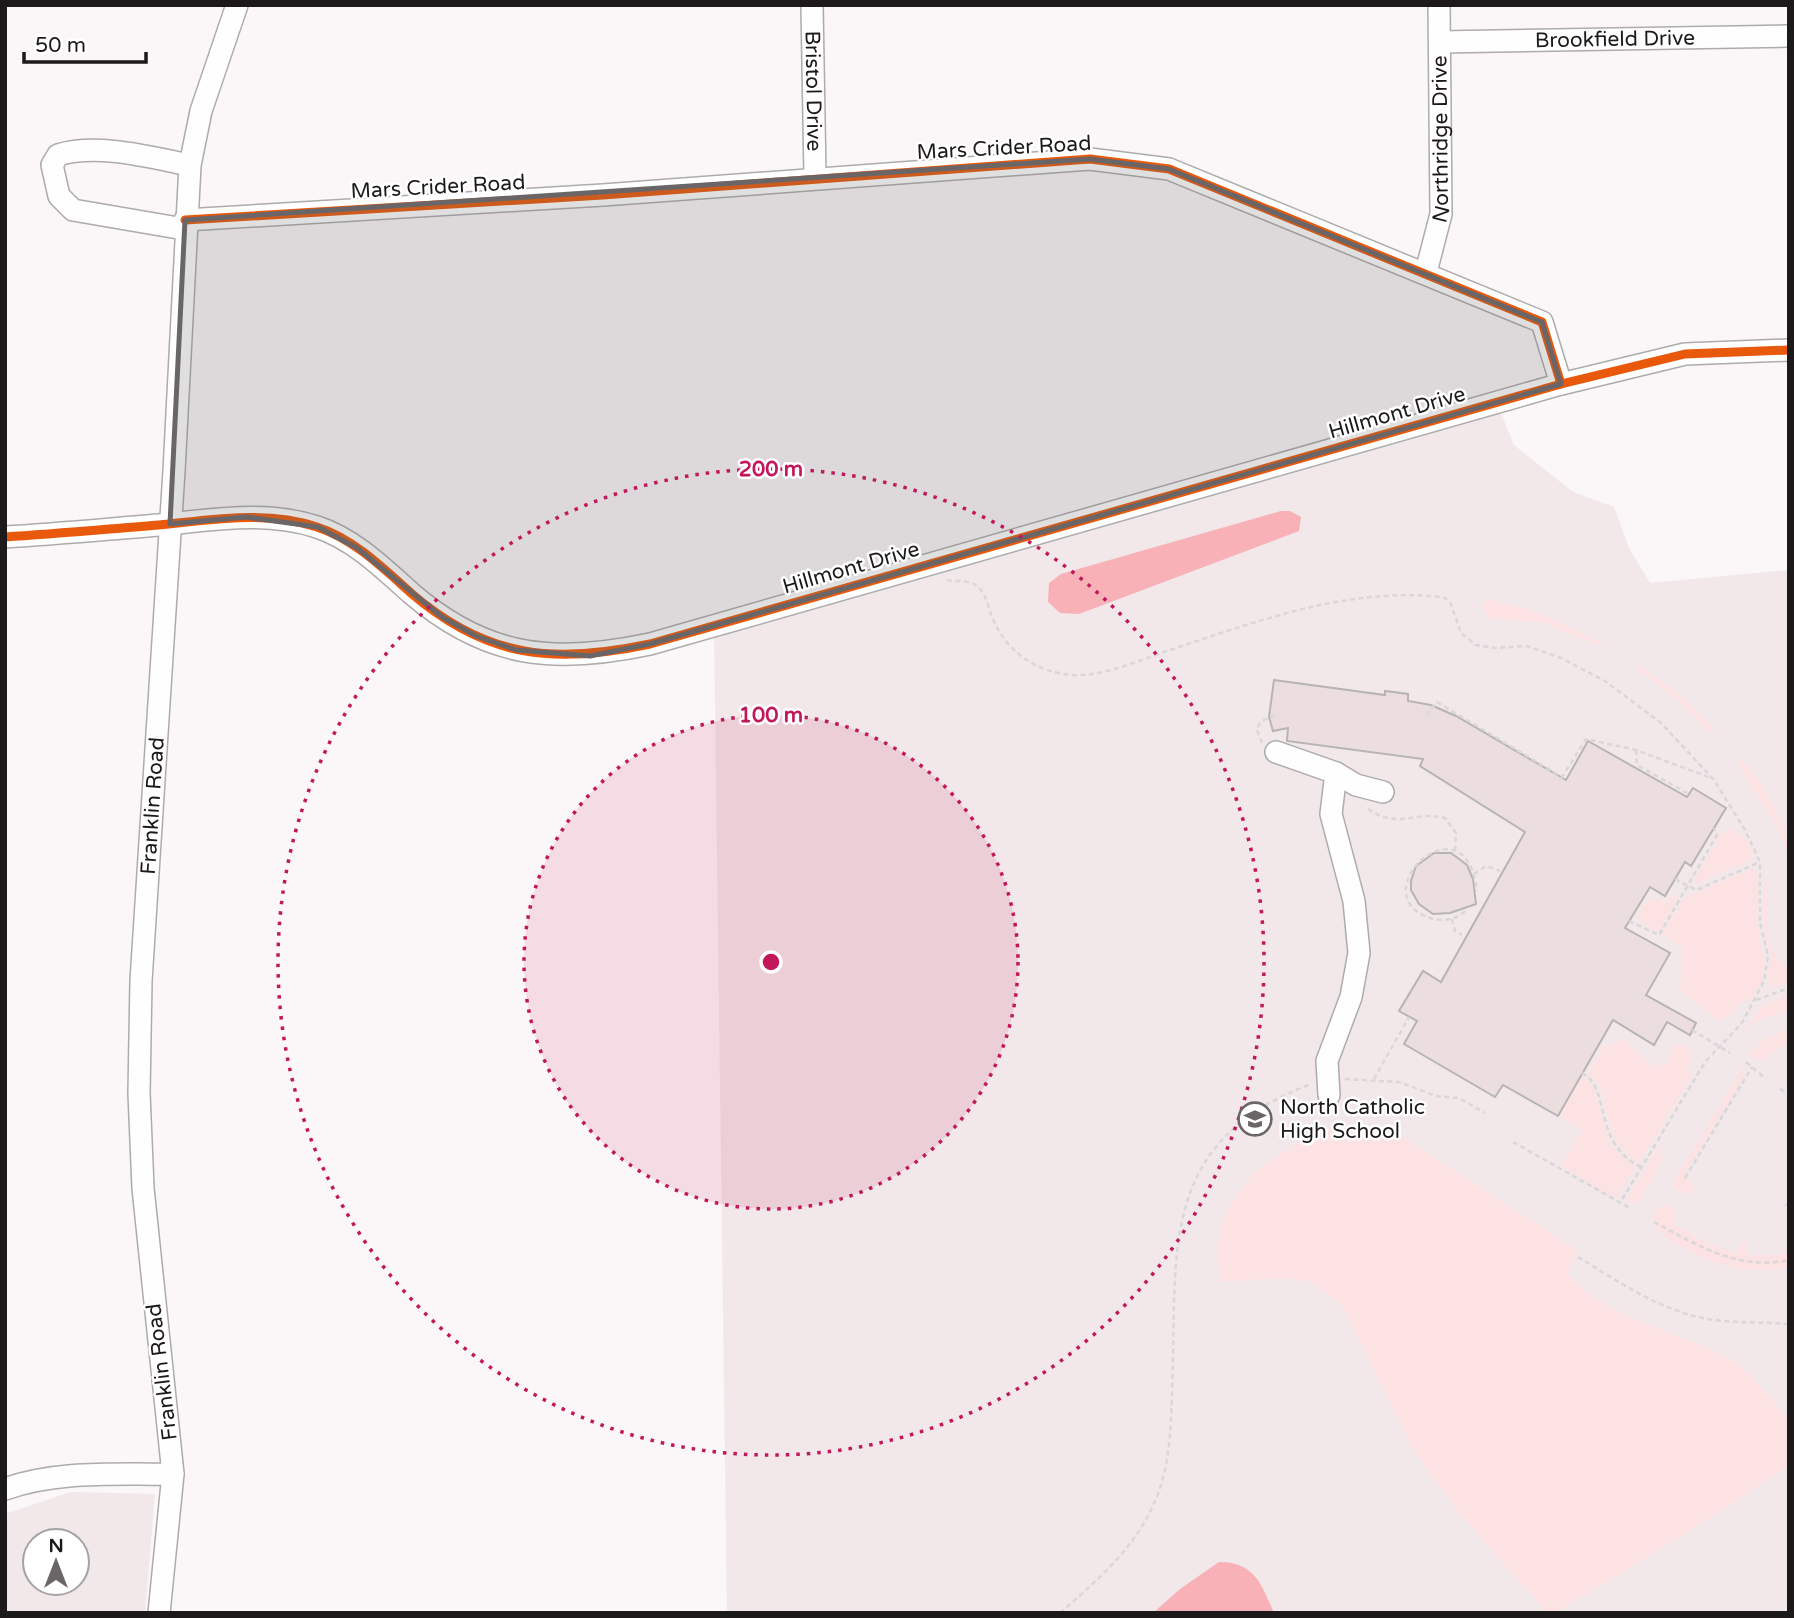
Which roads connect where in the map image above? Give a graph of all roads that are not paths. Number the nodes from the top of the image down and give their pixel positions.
1 (237, 5) edge
2 (812, 5) edge
3 (1439, 5) edge
4 (1789, 36) edge
5 (1440, 42) junction
6 (190, 165) junction
7 (815, 177) junction
8 (184, 224) junction
9 (1426, 272) junction
10 (1789, 351) edge
11 (1561, 383) junction
12 (170, 524) junction
13 (5, 537) edge
14 (1276, 752) road end
15 (1344, 778) junction
16 (1383, 792) dead end
17 (1328, 1088) road end
18 (173, 1474) junction
19 (5, 1489) edge
20 (155, 1609) edge

1 - 6 street, Franklin Road
2 - 7 street, Bristol Drive
3 - 5 street, Northridge Drive
4 - 5 street, Brookfield Drive
5 - 9 street, Northridge Drive
6 - 8 street, Franklin Road
6 - 8 street, Mars Crider Road
7 - 8 street, Mars Crider Road
7 - 9 street, Mars Crider Road
8 - 12 street, Franklin Road
9 - 11 street, Mars Crider Road
10 - 11 street
11 - 12 street, Hillmont Drive
12 - 13 street, Hillmont Drive
12 - 18 street, Franklin Road
14 - 15 street
15 - 16 street
15 - 17 street
18 - 19 street
18 - 20 street, Franklin Road

